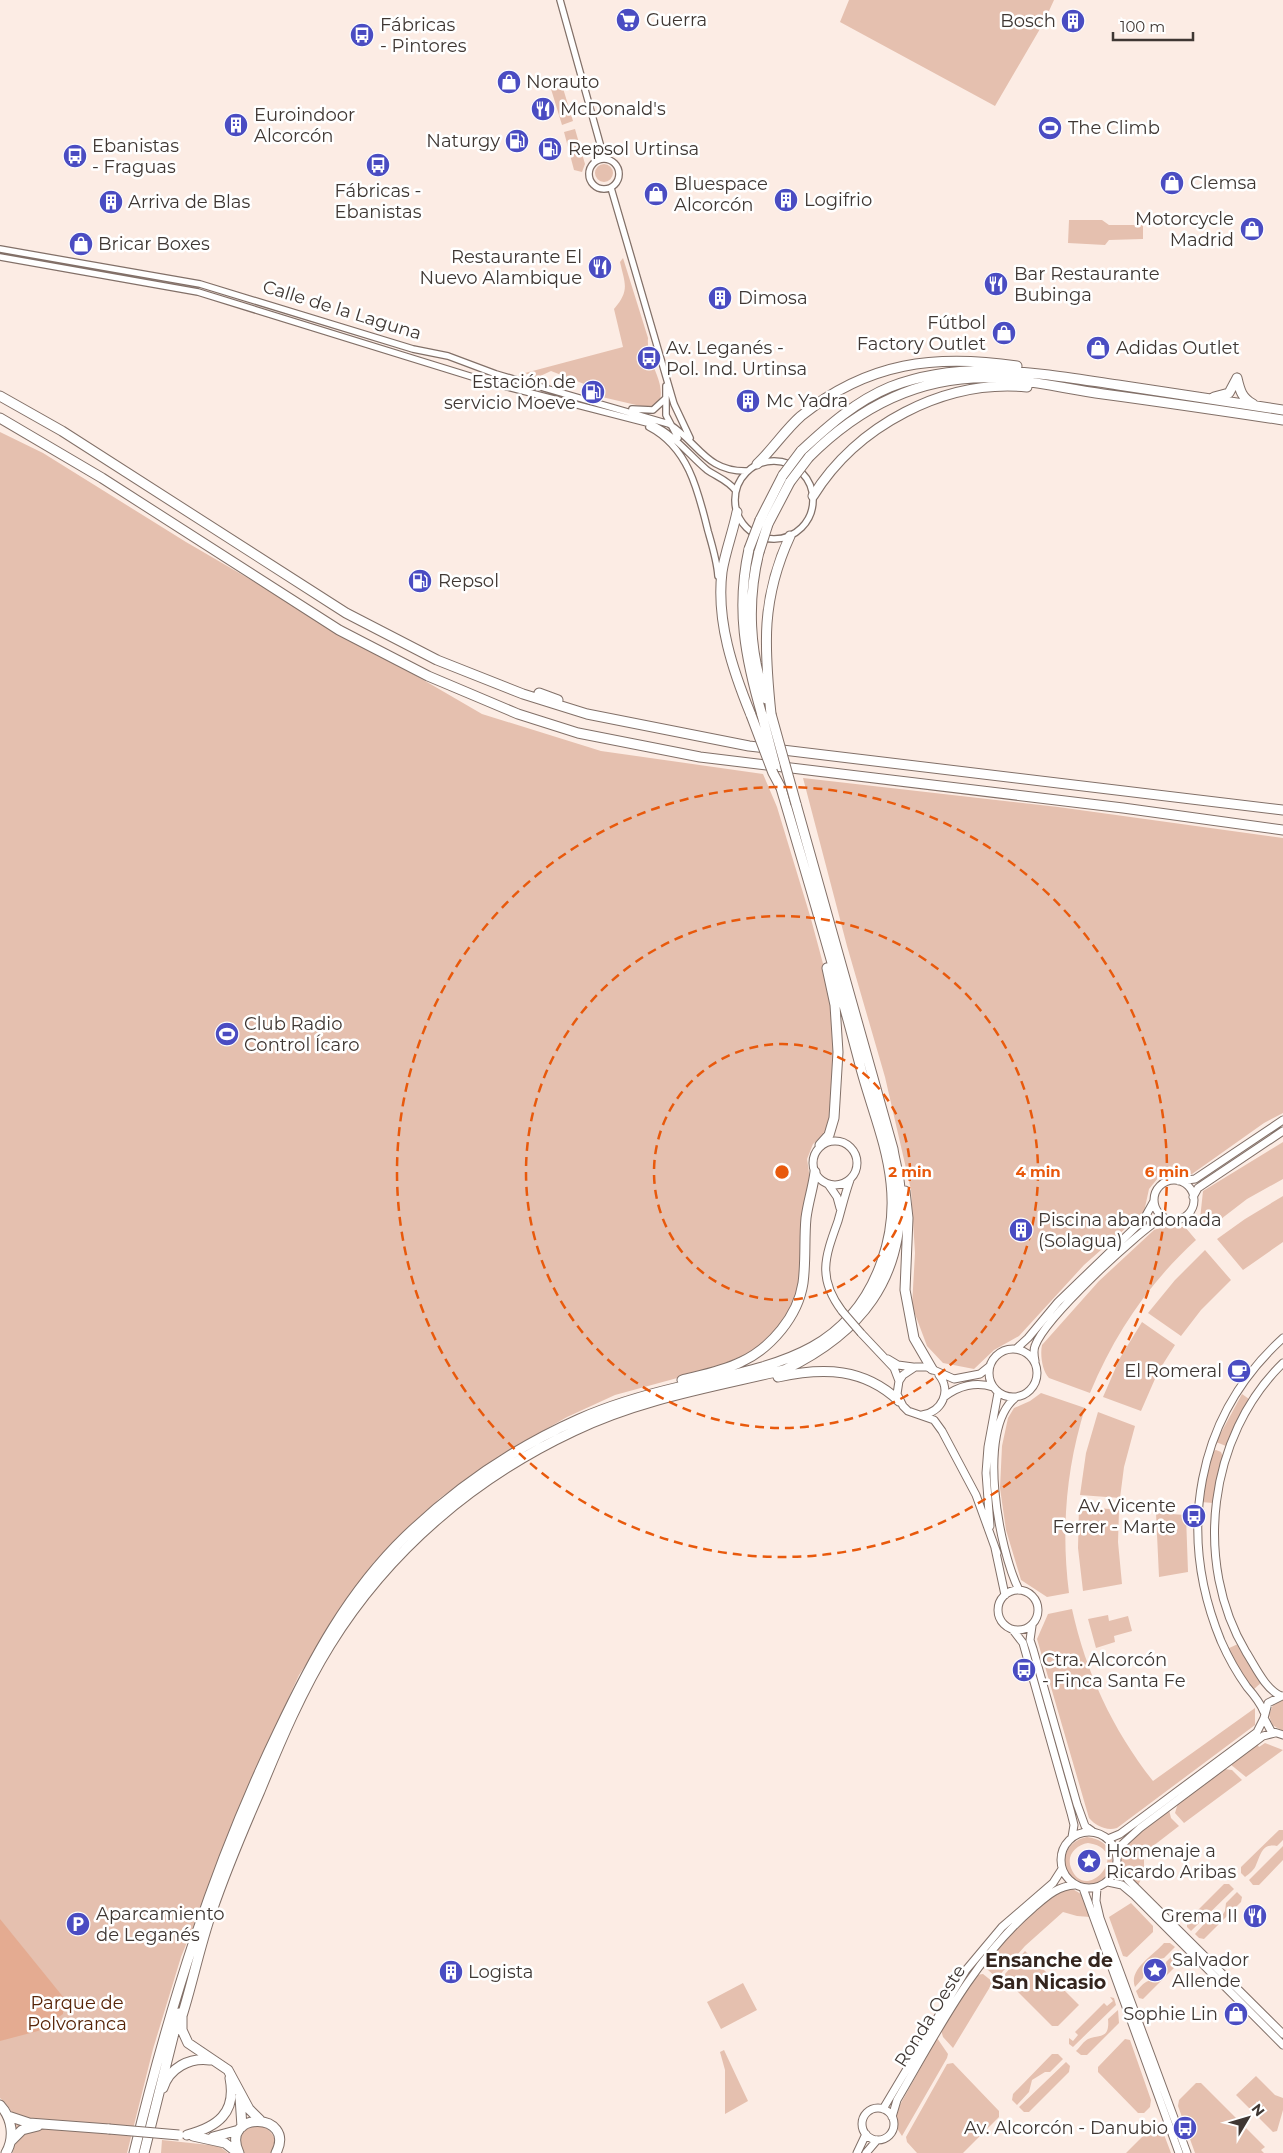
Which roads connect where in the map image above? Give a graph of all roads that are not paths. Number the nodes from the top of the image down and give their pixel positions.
1 (560, 0) edge
2 (604, 158) junction
3 (611, 188) junction
4 (0, 249) edge
5 (0, 258) edge
6 (666, 379) junction
7 (1083, 380) junction
8 (1083, 391) junction
9 (666, 395) junction
10 (0, 396) edge
11 (1196, 398) junction
12 (614, 406) junction
13 (1258, 406) junction
14 (1283, 410) edge
15 (0, 418) edge
16 (630, 420) junction
17 (1283, 420) edge
18 (669, 424) junction
19 (36, 439) junction
20 (805, 454) junction
21 (707, 459) junction
22 (696, 460) junction
23 (757, 464) junction
24 (72, 467) dead end
25 (748, 471) junction
26 (736, 491) junction
27 (157, 493) junction
28 (813, 496) junction
29 (194, 509) dead end
30 (737, 512) junction
31 (764, 522) junction
32 (790, 536) junction
33 (721, 603) junction
34 (539, 692) dead end
35 (580, 712) junction
36 (766, 714) junction
37 (781, 788) junction
38 (791, 806) junction
39 (1283, 810) edge
40 (1283, 830) edge
41 (807, 880) junction
42 (831, 927) junction
43 (1283, 1120) edge
44 (1283, 1131) edge
45 (820, 1146) junction
46 (815, 1172) junction
47 (850, 1180) junction
48 (1179, 1181) junction
49 (828, 1184) junction
50 (1193, 1197) junction
51 (1154, 1201) junction
52 (841, 1210) junction
53 (1163, 1217) junction
54 (1283, 1338) edge
55 (1016, 1349) junction
56 (884, 1356) junction
57 (1035, 1361) junction
58 (1283, 1363) edge
59 (990, 1366) junction
60 (916, 1367) junction
61 (934, 1371) junction
62 (899, 1381) junction
63 (708, 1388) junction
64 (996, 1390) junction
65 (944, 1397) junction
66 (1015, 1398) junction
67 (899, 1401) junction
68 (922, 1415) junction
69 (541, 1438) junction
70 (996, 1553) junction
71 (1019, 1590) junction
72 (1005, 1595) junction
73 (1032, 1626) junction
74 (1013, 1630) junction
75 (1282, 1696) edge
76 (1264, 1715) junction
77 (1275, 1733) junction
78 (1283, 1735) edge
79 (1092, 1832) junction
80 (1072, 1837) junction
81 (1108, 1839) junction
82 (1116, 1850) junction
83 (1117, 1866) junction
84 (1062, 1869) junction
85 (1108, 1882) junction
86 (1075, 1885) junction
87 (1083, 1888) junction
88 (1097, 1888) junction
89 (210, 1917) junction
90 (1283, 2034) edge
91 (1283, 2045) edge
92 (218, 2062) junction
93 (228, 2070) junction
94 (240, 2094) junction
95 (0, 2105) edge
96 (883, 2109) junction
97 (8, 2116) junction
98 (892, 2118) junction
99 (260, 2120) junction
100 (53, 2124) junction
101 (240, 2129) junction
102 (866, 2134) junction
103 (183, 2135) junction
104 (205, 2138) junction
105 (877, 2140) junction
106 (8, 2149) edge
107 (278, 2152) edge
108 (133, 2153) edge
109 (144, 2153) edge
110 (238, 2153) edge
111 (857, 2153) edge
112 (866, 2153) edge
113 (1179, 2153) edge
114 (1187, 2153) edge

1 - 2 street
2 - 3 street
2 - 3 street
3 - 6 street
4 - 12 street, Calle de la Laguna
5 - 16 street, Calle de la Laguna
6 - 9 street
6 - 21 street
7 - 11 highway
7 - 20 highway
7 - 23 highway
8 - 17 highway
8 - 20 highway
8 - 28 highway
9 - 12 street
9 - 18 street
10 - 27 highway
11 - 13 highway
11 - 13 highway
12 - 18 street, Calle de la Laguna
13 - 14 highway
15 - 19 highway
16 - 22 street
16 - 33 street
18 - 21 street
18 - 22 street
19 - 24 highway
19 - 40 highway
20 - 31 highway, bridge
21 - 25 street
22 - 26 street
23 - 25 street
23 - 28 street
25 - 26 street
26 - 30 street
27 - 29 highway
27 - 35 highway
28 - 32 street
30 - 32 street
30 - 33 highway
31 - 36 highway, bridge
31 - 36 highway, bridge
32 - 36 highway
33 - 37 highway, bridge
34 - 35 highway
35 - 39 highway
36 - 37 highway, bridge
36 - 38 highway, bridge
37 - 38 highway
38 - 41 highway
38 - 42 highway
41 - 45 highway
41 - 69 highway
42 - 61 highway
42 - 63 highway
43 - 48 main road
44 - 50 main road
45 - 46 main road
45 - 47 main road
46 - 49 main road
46 - 69 highway
47 - 49 main road
47 - 52 main road
48 - 50 main road
48 - 51 main road
49 - 52 main road
50 - 53 main road
51 - 53 main road
51 - 55 main road
52 - 56 main road, bridge
53 - 57 main road
54 - 76 main road
55 - 57 main road
55 - 59 main road
56 - 60 main road
56 - 62 main road
57 - 66 main road
58 - 75 main road
59 - 61 main road
59 - 64 main road
60 - 61 main road
60 - 62 main road
61 - 65 main road
62 - 67 main road
63 - 67 highway
63 - 89 highway
64 - 65 main road
64 - 66 main road
64 - 70 main road
65 - 68 main road
66 - 71 main road
67 - 68 main road
68 - 70 main road
69 - 108 highway
70 - 72 main road
71 - 72 main road
71 - 73 main road
72 - 74 main road
73 - 74 main road
73 - 79 main road
74 - 80 main road
75 - 76 main road
76 - 77 main road
76 - 81 main road
77 - 78 main road
77 - 82 main road
79 - 80 main road
79 - 81 main road
80 - 84 main road
81 - 82 main road
82 - 83 main road
83 - 85 main road
83 - 90 main road
84 - 86 main road
84 - 96 main road, Ronda Oeste
85 - 88 main road
85 - 91 main road
86 - 87 main road
86 - 98 main road, Ronda Oeste
87 - 88 main road
87 - 113 main road
88 - 114 main road
89 - 92 highway
89 - 109 highway
92 - 93 highway
92 - 109 highway
93 - 94 highway
93 - 103 highway
94 - 99 highway
94 - 101 highway
95 - 97 highway
96 - 98 main road
96 - 102 main road
97 - 100 highway
97 - 106 highway
98 - 105 main road
99 - 101 highway
99 - 107 highway
100 - 103 highway, bridge
100 - 106 highway
101 - 104 highway
101 - 110 highway
102 - 105 main road
102 - 111 main road
103 - 104 highway
104 - 110 highway
105 - 112 main road

